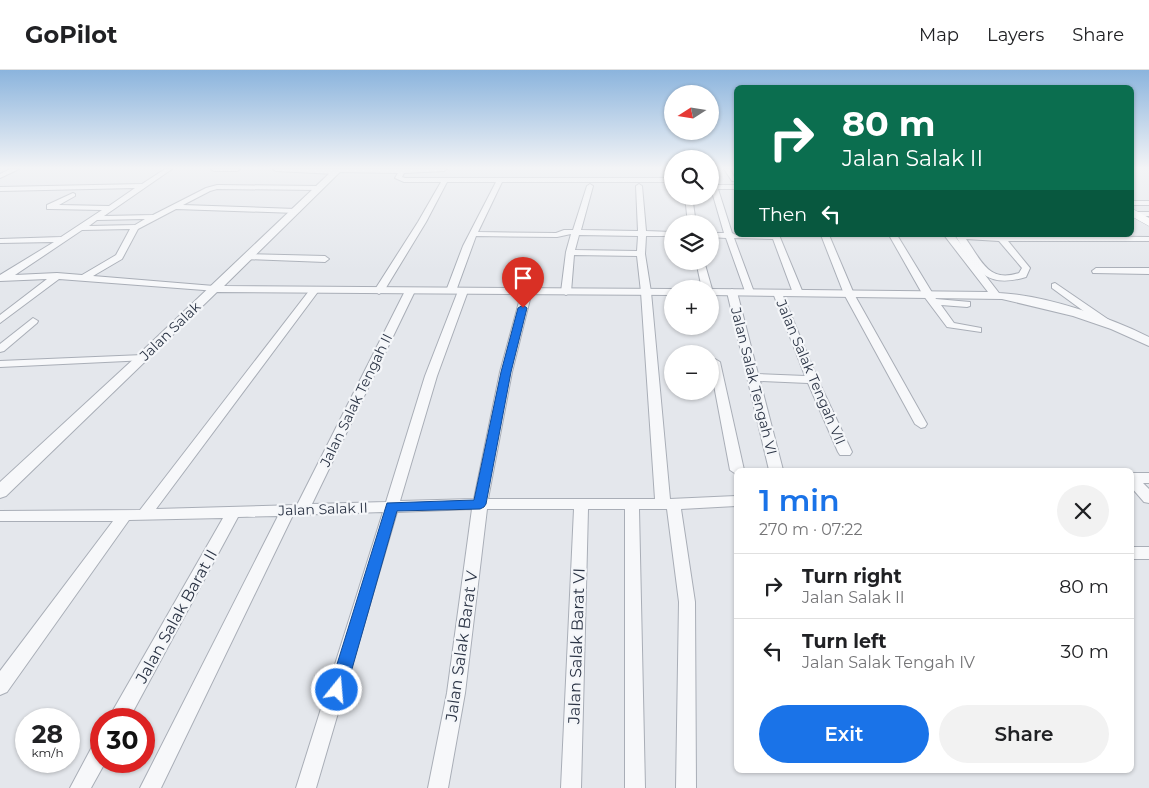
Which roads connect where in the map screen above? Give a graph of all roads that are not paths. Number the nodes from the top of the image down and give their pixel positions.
1 (59, 203) edge
2 (119, 203) edge
3 (184, 203) edge
4 (304, 203) edge
5 (433, 203) edge
6 (489, 203) edge
7 (585, 203) edge
8 (641, 203) edge
9 (1134, 203) edge
10 (1149, 203) edge
11 (718, 205) edge
12 (176, 207) junction
13 (111, 208) junction
14 (296, 211) junction
15 (1134, 213) edge
16 (1134, 214) edge
17 (1149, 214) edge
18 (156, 217) junction
19 (96, 218) junction
20 (1149, 223) edge
21 (81, 228) junction
22 (136, 228) junction
23 (575, 232) junction
24 (642, 233) junction
25 (474, 234) junction
26 (664, 234) edge
27 (719, 236) edge
28 (728, 236) junction
29 (734, 236) edge
30 (776, 237) edge
31 (826, 237) edge
32 (894, 237) edge
33 (957, 237) edge
34 (958, 237) edge
35 (1000, 237) edge
36 (1034, 238) edge
37 (64, 239) junction
38 (1149, 239) edge
39 (0, 241) edge
40 (570, 252) junction
41 (641, 254) junction
42 (246, 257) junction
43 (325, 259) dead end
44 (1096, 271) dead end
45 (1149, 271) edge
46 (57, 276) junction
47 (84, 278) junction
48 (2, 279) edge
49 (1055, 286) dead end
50 (214, 289) junction
51 (315, 289) junction
52 (379, 291) junction
53 (410, 291) junction
54 (451, 291) junction
55 (463, 291) junction
56 (527, 291) junction
57 (566, 292) junction
58 (646, 292) junction
59 (664, 292) edge
60 (719, 292) edge
61 (732, 292) junction
62 (749, 292) junction
63 (778, 293) junction
64 (798, 293) junction
65 (849, 294) junction
66 (999, 296) junction
67 (931, 299) junction
68 (967, 304) dead end
69 (0, 320) edge
70 (33, 321) dead end
71 (1108, 324) junction
72 (977, 330) dead end
73 (1149, 342) edge
74 (0, 349) edge
75 (143, 358) junction
76 (0, 364) edge
77 (752, 377) junction
78 (812, 380) junction
79 (719, 382) edge
80 (921, 424) dead end
81 (845, 452) dead end
82 (737, 468) edge
83 (775, 468) edge
84 (1134, 478) edge
85 (1149, 478) edge
86 (1134, 481) edge
87 (0, 492) edge
88 (1149, 498) edge
89 (734, 501) edge
90 (480, 504) junction
91 (580, 504) junction
92 (632, 504) junction
93 (668, 504) junction
94 (392, 507) junction
95 (295, 510) junction
96 (233, 513) junction
97 (0, 516) edge
98 (124, 516) junction
99 (144, 516) junction
100 (1134, 553) edge
101 (1149, 553) edge
102 (0, 686) edge
103 (124, 708) edge
104 (90, 770) edge
105 (80, 788) edge
106 (150, 788) edge
107 (306, 788) edge
108 (438, 788) edge
109 (571, 788) edge
110 (636, 788) edge
111 (686, 788) edge

1 - 13 street
2 - 13 street
3 - 12 street
4 - 14 street, Jalan Salak
5 - 52 street
6 - 25 street
7 - 23 street
8 - 24 street
9 - 10 street
11 - 28 street
12 - 14 street
12 - 18 street
13 - 19 street
14 - 42 street, Jalan Salak
15 - 17 street
16 - 20 main road
18 - 19 street
18 - 22 street
19 - 21 street
21 - 22 street
21 - 37 street
22 - 47 street
23 - 24 street
23 - 25 street
23 - 40 street
24 - 26 street
24 - 41 street
25 - 54 street
27 - 28 street
28 - 29 street
28 - 62 street
30 - 64 street
31 - 65 street
32 - 67 street
33 - 66 street
34 - 35 street
35 - 36 street
36 - 38 street
37 - 39 street
37 - 48 street
40 - 41 street
40 - 57 street
41 - 58 street
42 - 43 street
42 - 50 street, Jalan Salak
44 - 45 street
46 - 47 street
46 - 48 street
46 - 69 street
47 - 50 street
49 - 71 street
50 - 51 street
50 - 75 street, Jalan Salak
51 - 52 street
51 - 99 street
52 - 53 street
53 - 54 street
53 - 95 street, Jalan Salak Tengah II
54 - 55 street
55 - 56 street
55 - 94 street
56 - 57 street
56 - 90 street, Jalan Salak Barat V
57 - 58 street
58 - 59 street
58 - 93 street
60 - 61 street
61 - 62 street
61 - 77 street, Jalan Salak Tengah VI
62 - 63 street
63 - 64 street
63 - 78 street, Jalan Salak Tengah VII
64 - 65 street
65 - 67 street
65 - 80 street
66 - 67 street
66 - 71 street
67 - 68 street
67 - 72 street
70 - 74 street
71 - 73 street
75 - 76 street
75 - 87 street, Jalan Salak
77 - 78 street
77 - 83 street, Jalan Salak Tengah VI
78 - 81 street, Jalan Salak Tengah VII
79 - 82 street
84 - 85 street
86 - 88 street
89 - 93 street, Jalan Salak II
90 - 91 street, Jalan Salak II
90 - 94 street, Jalan Salak II
90 - 108 street, Jalan Salak Barat V
91 - 92 street, Jalan Salak II
91 - 109 street, Jalan Salak Barat VI
92 - 93 street, Jalan Salak II
92 - 110 street
93 - 111 street
94 - 95 street, Jalan Salak II
94 - 107 street
95 - 96 street, Jalan Salak II
95 - 106 street, Jalan Salak Tengah II
96 - 99 street, Jalan Salak II
96 - 103 street, Jalan Salak Barat II
97 - 98 street, Jalan Salak II
98 - 99 street, Jalan Salak II
98 - 102 street
100 - 101 street
104 - 105 street

